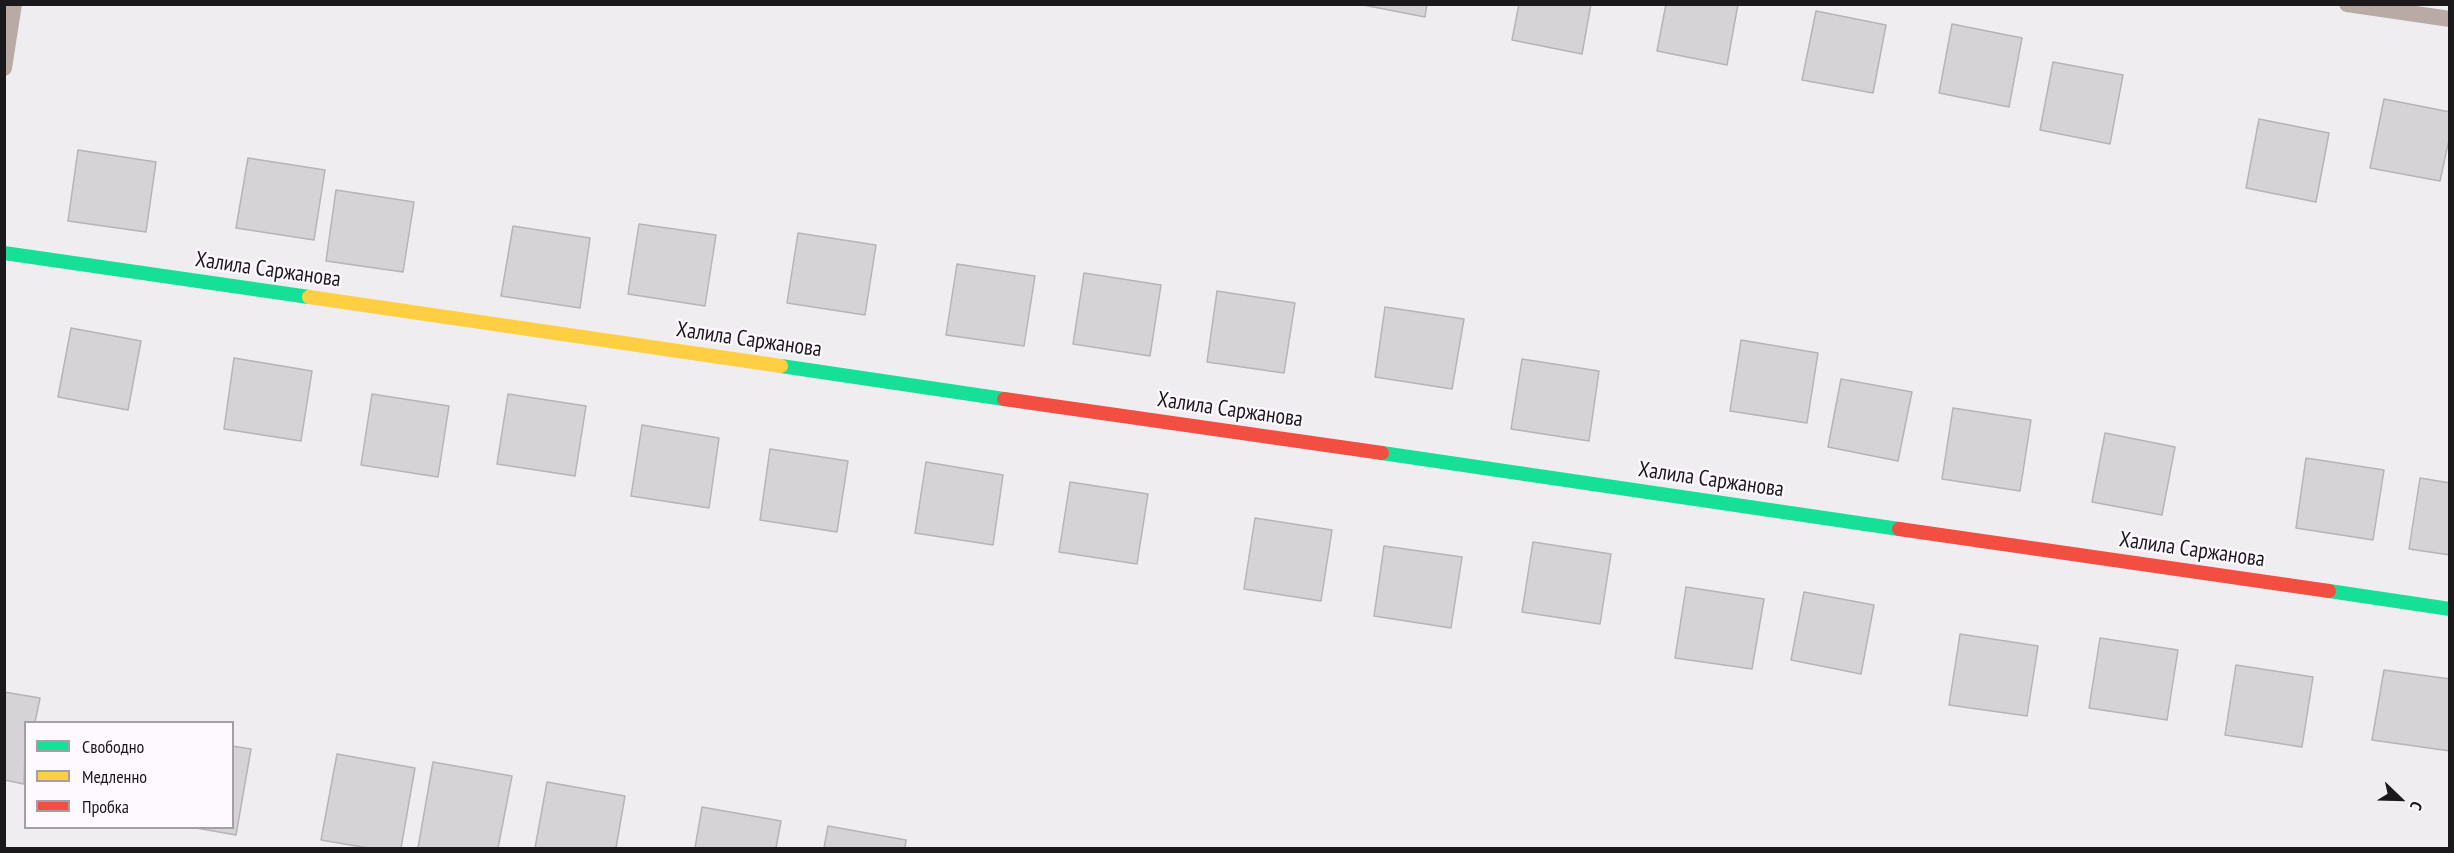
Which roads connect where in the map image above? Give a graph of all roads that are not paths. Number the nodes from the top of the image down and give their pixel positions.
1 (14, 4) edge
2 (2348, 4) edge
3 (2450, 19) edge
4 (4, 68) edge
5 (4, 253) edge
6 (2450, 609) edge

1 - 4 lane
2 - 3 lane
5 - 6 street, Халила Саржанова

